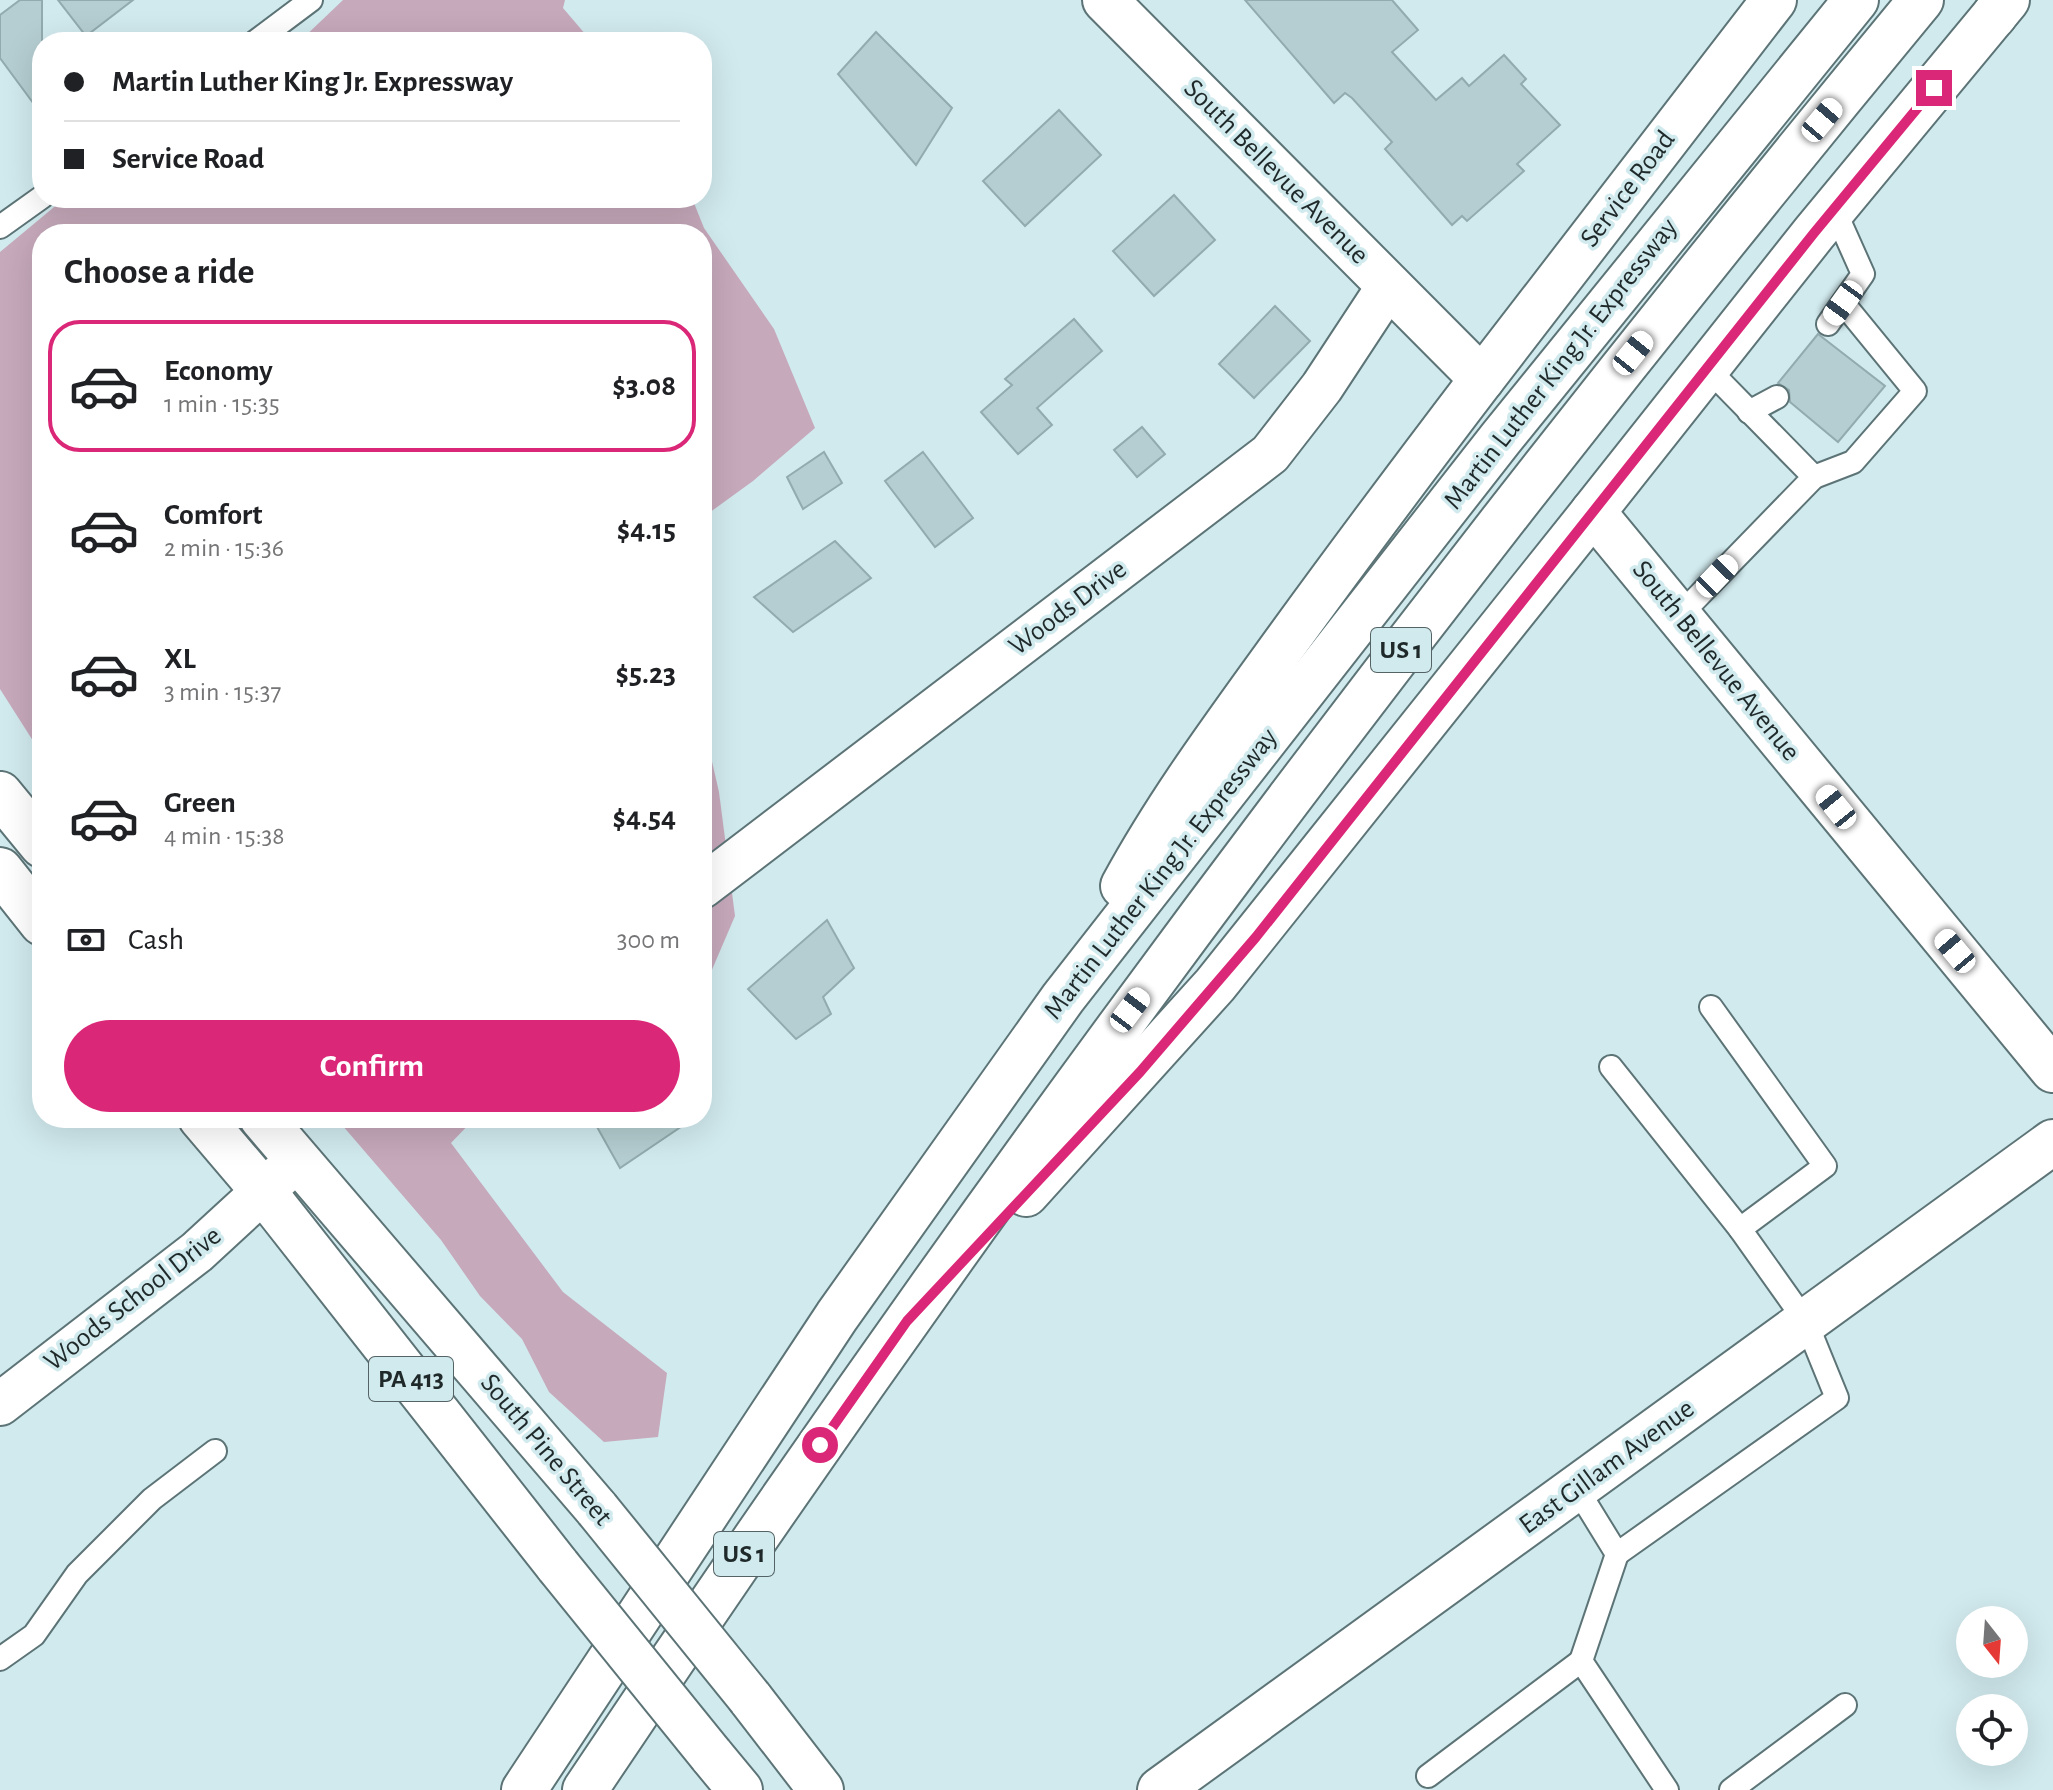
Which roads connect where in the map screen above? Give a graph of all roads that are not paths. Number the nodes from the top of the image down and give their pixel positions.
1 (311, 0) edge
2 (1105, 0) edge
3 (1774, 0) edge
4 (1856, 0) edge
5 (1921, 0) edge
6 (2002, 5) edge
7 (268, 32) edge
8 (32, 204) edge
9 (1834, 209) junction
10 (0, 227) edge
11 (1389, 285) junction
12 (1843, 303) junction
13 (1828, 324) dead end
14 (1707, 368) junction
15 (1482, 379) junction
16 (1777, 397) dead end
17 (1749, 412) junction
18 (1814, 477) junction
19 (1593, 512) junction
20 (1679, 616) junction
21 (0, 794) edge
22 (32, 833) edge
23 (0, 870) edge
24 (712, 879) edge
25 (32, 910) edge
26 (1063, 998) junction
27 (1711, 1007) dead end
28 (1611, 1067) dead end
29 (2053, 1070) edge
30 (210, 1128) edge
31 (270, 1128) edge
32 (2053, 1142) edge
33 (297, 1160) junction
34 (264, 1192) junction
35 (1740, 1229) junction
36 (907, 1321) junction
37 (1806, 1322) junction
38 (0, 1404) edge
39 (215, 1451) dead end
40 (1577, 1489) junction
41 (1617, 1554) junction
42 (0, 1659) edge
43 (1581, 1661) junction
44 (1845, 1705) dead end
45 (1428, 1776) dead end
46 (524, 1790) edge
47 (585, 1790) edge
48 (740, 1790) edge
49 (821, 1790) edge
50 (1160, 1790) edge
51 (1667, 1790) edge
52 (1731, 1790) edge

1 - 7 lane
2 - 11 main road, South Bellevue Avenue
3 - 15 main road, Service Road
4 - 26 main road, Martin Luther King Jr. Expressway / US 1
5 - 36 main road, Martin Luther King Jr. Expressway / US 1
6 - 9 main road
8 - 10 lane
9 - 12 lane
9 - 14 main road
11 - 15 main road, South Bellevue Avenue
11 - 24 street, Woods Drive
12 - 13 lane
12 - 18 lane
14 - 17 lane
14 - 19 main road
15 - 26 main road, Service Road
16 - 17 lane
17 - 18 lane
18 - 20 lane
19 - 20 main road, South Bellevue Avenue
19 - 36 main road
20 - 29 main road, South Bellevue Avenue
21 - 22 main road
23 - 25 main road
26 - 46 main road, Martin Luther King Jr. Expressway / US 1
27 - 35 lane
28 - 35 lane
30 - 34 main road, PA 413
31 - 33 main road, South Pine Street / PA 413
32 - 37 main road, East Gillam Avenue
33 - 34 street
33 - 49 main road, South Pine Street / PA 413, bridge
34 - 38 street, Woods School Drive
34 - 48 main road, PA 413, bridge
35 - 37 lane
36 - 47 main road, Martin Luther King Jr. Expressway / US 1
37 - 40 main road, East Gillam Avenue
37 - 41 lane
39 - 42 lane
40 - 41 lane
40 - 50 main road, East Gillam Avenue
41 - 43 lane
43 - 45 lane
43 - 51 lane
44 - 52 lane

